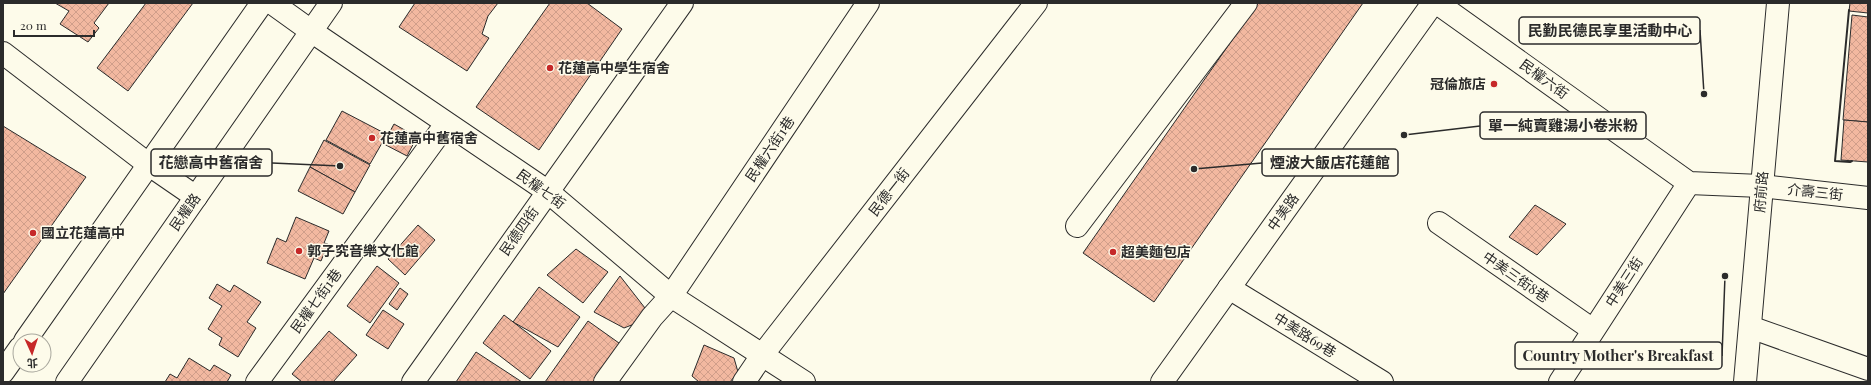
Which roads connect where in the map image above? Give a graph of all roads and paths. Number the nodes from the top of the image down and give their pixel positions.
1 (262, 3) edge
2 (272, 3) edge
3 (331, 3) edge
4 (682, 3) edge
5 (868, 3) edge
6 (1036, 3) edge
7 (1246, 3) edge
8 (1433, 3) edge
9 (1437, 3) edge
10 (1778, 3) edge
11 (311, 32) junction
12 (3, 52) edge
13 (446, 124) junction
14 (148, 164) junction
15 (1689, 183) junction
16 (1761, 186) junction
17 (547, 191) junction
18 (196, 197) junction
19 (1868, 198) edge
20 (1438, 223) dead end
21 (1077, 226) dead end
22 (1229, 288) junction
23 (671, 296) junction
24 (1750, 327) junction
25 (1593, 330) junction
26 (31, 333) edge
27 (763, 354) junction
28 (12, 359) edge
29 (1868, 369) edge
30 (3, 372) edge
31 (67, 382) edge
32 (257, 382) edge
33 (413, 382) edge
34 (605, 382) edge
35 (744, 382) edge
36 (804, 382) edge
37 (1162, 382) edge
38 (1382, 382) edge
39 (1560, 382) edge
40 (1745, 382) edge

1 - 14 street
2 - 11 street, 民權七街
3 - 11 street, 民權路
4 - 17 street, 民德四街
5 - 23 street, 民權六街1巷
6 - 27 street, 民德一街
7 - 21 street
8 - 22 street, 中美路
9 - 15 street, 民權六街
10 - 16 street, 府前路
11 - 13 street, 民權七街
11 - 18 street, 民權路
12 - 14 street
13 - 17 street, 民權七街
13 - 32 street, 民權七街1巷
14 - 18 street
14 - 26 street
15 - 16 street
15 - 25 street, 中美三街
16 - 19 street, 介壽三街
16 - 24 street, 府前路
17 - 23 street, 民權七街
17 - 33 street, 民德四街
18 - 31 street, 民權路
20 - 25 street, 中美三街8巷
22 - 37 street, 中美路
22 - 38 street, 中美路69巷
23 - 27 street, 民權七街
23 - 34 street, 民權六街1巷
24 - 29 street
24 - 40 street, 府前路
25 - 39 street, 中美三街
27 - 35 street, 民德一街
27 - 36 street, 民權七街
28 - 30 street

